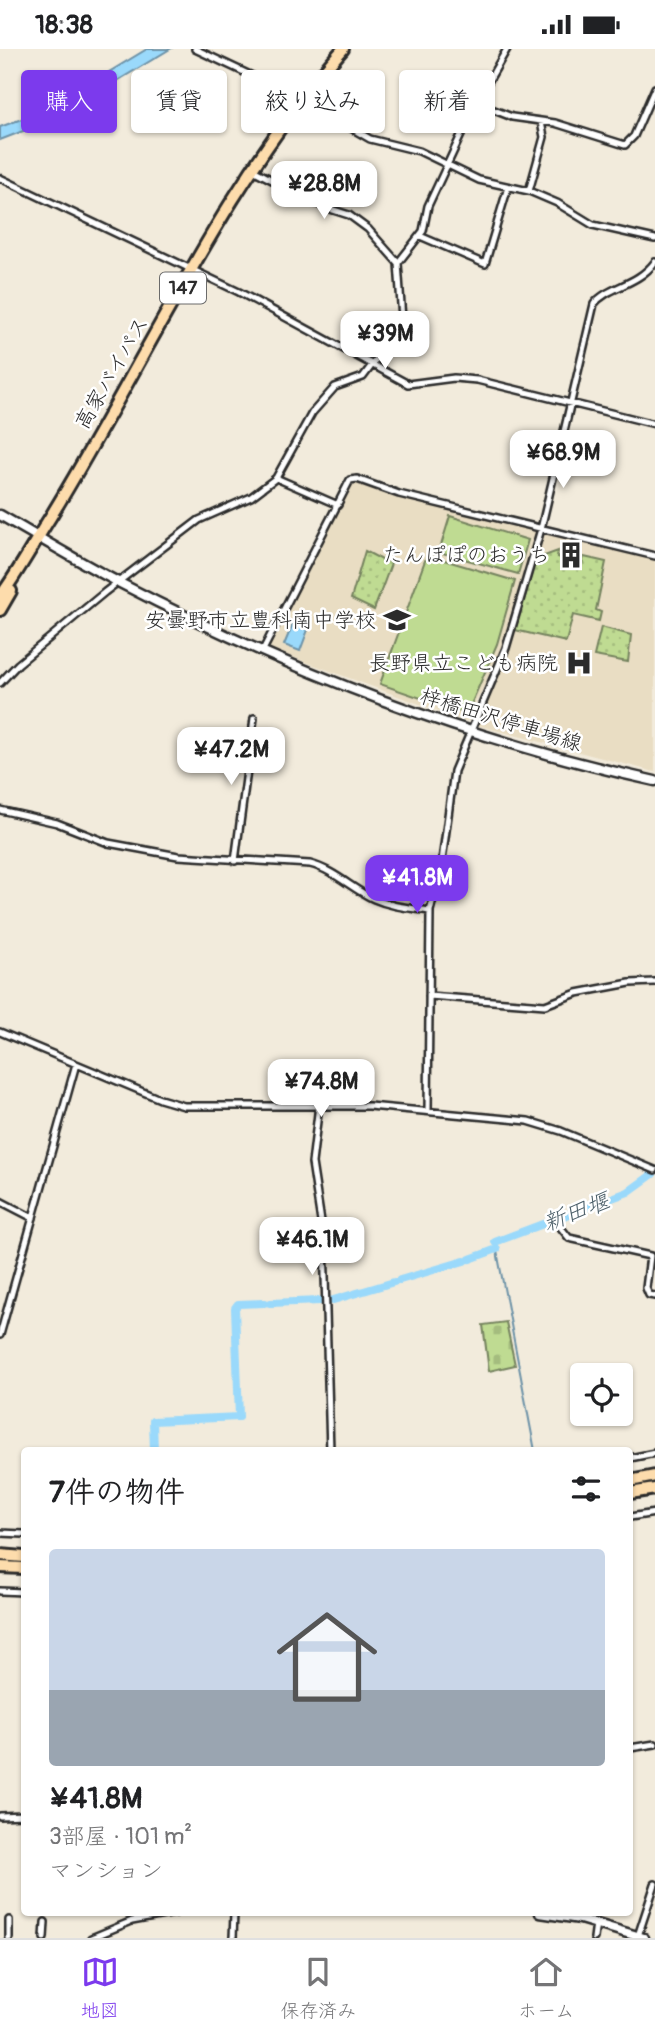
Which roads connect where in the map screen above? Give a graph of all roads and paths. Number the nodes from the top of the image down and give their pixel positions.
1 (195, 49) edge
2 (343, 49) edge
3 (507, 49) edge
4 (325, 70) edge
5 (495, 70) edge
6 (241, 71) edge
7 (655, 89) edge
8 (495, 110) edge
9 (541, 123) junction
10 (278, 133) edge
11 (360, 133) edge
12 (463, 133) edge
13 (448, 166) junction
14 (253, 170) junction
15 (0, 178) edge
16 (508, 187) junction
17 (529, 191) junction
18 (420, 236) junction
19 (655, 239) edge
20 (655, 262) edge
21 (398, 263) junction
22 (193, 269) junction
23 (373, 365) junction
24 (570, 403) junction
25 (655, 424) edge
26 (276, 478) junction
27 (338, 505) junction
28 (0, 515) edge
29 (541, 529) junction
30 (36, 541) junction
31 (655, 557) edge
32 (118, 582) junction
33 (0, 597) edge
34 (0, 610) edge
35 (262, 652) junction
36 (0, 683) edge
37 (254, 718) dead end
38 (471, 731) junction
39 (655, 781) edge
40 (0, 810) edge
41 (235, 860) junction
42 (430, 911) junction
43 (655, 982) edge
44 (429, 996) junction
45 (0, 1032) edge
46 (76, 1064) junction
47 (319, 1105) junction
48 (428, 1111) junction
49 (655, 1170) edge
50 (0, 1201) edge
51 (33, 1218) junction
52 (558, 1224) dead end
53 (655, 1296) edge
54 (0, 1335) edge
55 (330, 1447) edge
56 (655, 1453) edge
57 (633, 1457) edge
58 (655, 1476) edge
59 (633, 1480) edge
60 (655, 1489) edge
61 (633, 1493) edge
62 (655, 1513) edge
63 (633, 1517) edge
64 (0, 1532) edge
65 (21, 1534) edge
66 (0, 1555) edge
67 (21, 1557) edge
68 (0, 1567) edge
69 (21, 1568) edge
70 (0, 1591) edge
71 (21, 1592) edge
72 (655, 1744) edge
73 (633, 1748) edge
74 (21, 1815) edge
75 (0, 1816) edge
76 (655, 1884) edge
77 (158, 1916) edge
78 (234, 1916) edge
79 (557, 1916) edge
80 (9, 1920) dead end
81 (45, 1922) dead end
82 (596, 1923) junction
83 (641, 1937) edge
84 (9, 1938) edge
85 (44, 1938) edge
86 (91, 1938) edge
87 (233, 1938) edge
88 (594, 1938) edge

1 - 6 street
2 - 4 highway, 高家バイパス / 147
3 - 5 street
7 - 9 street
8 - 9 street
9 - 17 street
10 - 14 highway, 高家バイパス / 147
11 - 13 street
12 - 13 street
13 - 16 street
13 - 18 street
14 - 21 street
14 - 22 highway, 高家バイパス / 147
15 - 22 street
16 - 17 street
16 - 18 street
17 - 19 street
18 - 21 street
20 - 24 street
21 - 23 street
22 - 23 street
22 - 30 highway, 高家バイパス / 147
23 - 24 street
23 - 26 street
24 - 25 street
24 - 29 street
26 - 27 street
26 - 32 street
27 - 29 street
27 - 35 street
28 - 30 main road, 梓橋田沢停車場線
29 - 31 street
29 - 38 street
30 - 32 main road, 梓橋田沢停車場線
30 - 33 highway, 高家バイパス / 147
30 - 34 highway, 高家バイパス / 147
32 - 35 main road, 梓橋田沢停車場線
32 - 36 street
35 - 38 main road, 梓橋田沢停車場線
37 - 41 street
38 - 39 main road, 梓橋田沢停車場線
38 - 42 street
40 - 41 street
41 - 42 street
42 - 44 street
43 - 44 street
44 - 48 street
45 - 46 street
46 - 47 street
46 - 51 street
47 - 48 street
47 - 55 street
48 - 49 street
50 - 51 street
51 - 54 street
52 - 53 street
56 - 57 street
58 - 59 highway
60 - 61 highway
62 - 63 street
64 - 65 street
66 - 67 highway
68 - 69 highway
70 - 71 street
72 - 73 street
74 - 75 street
76 - 83 street
77 - 86 street
78 - 87 street
79 - 82 main road
80 - 84 street
81 - 85 street
82 - 83 main road
82 - 88 street

